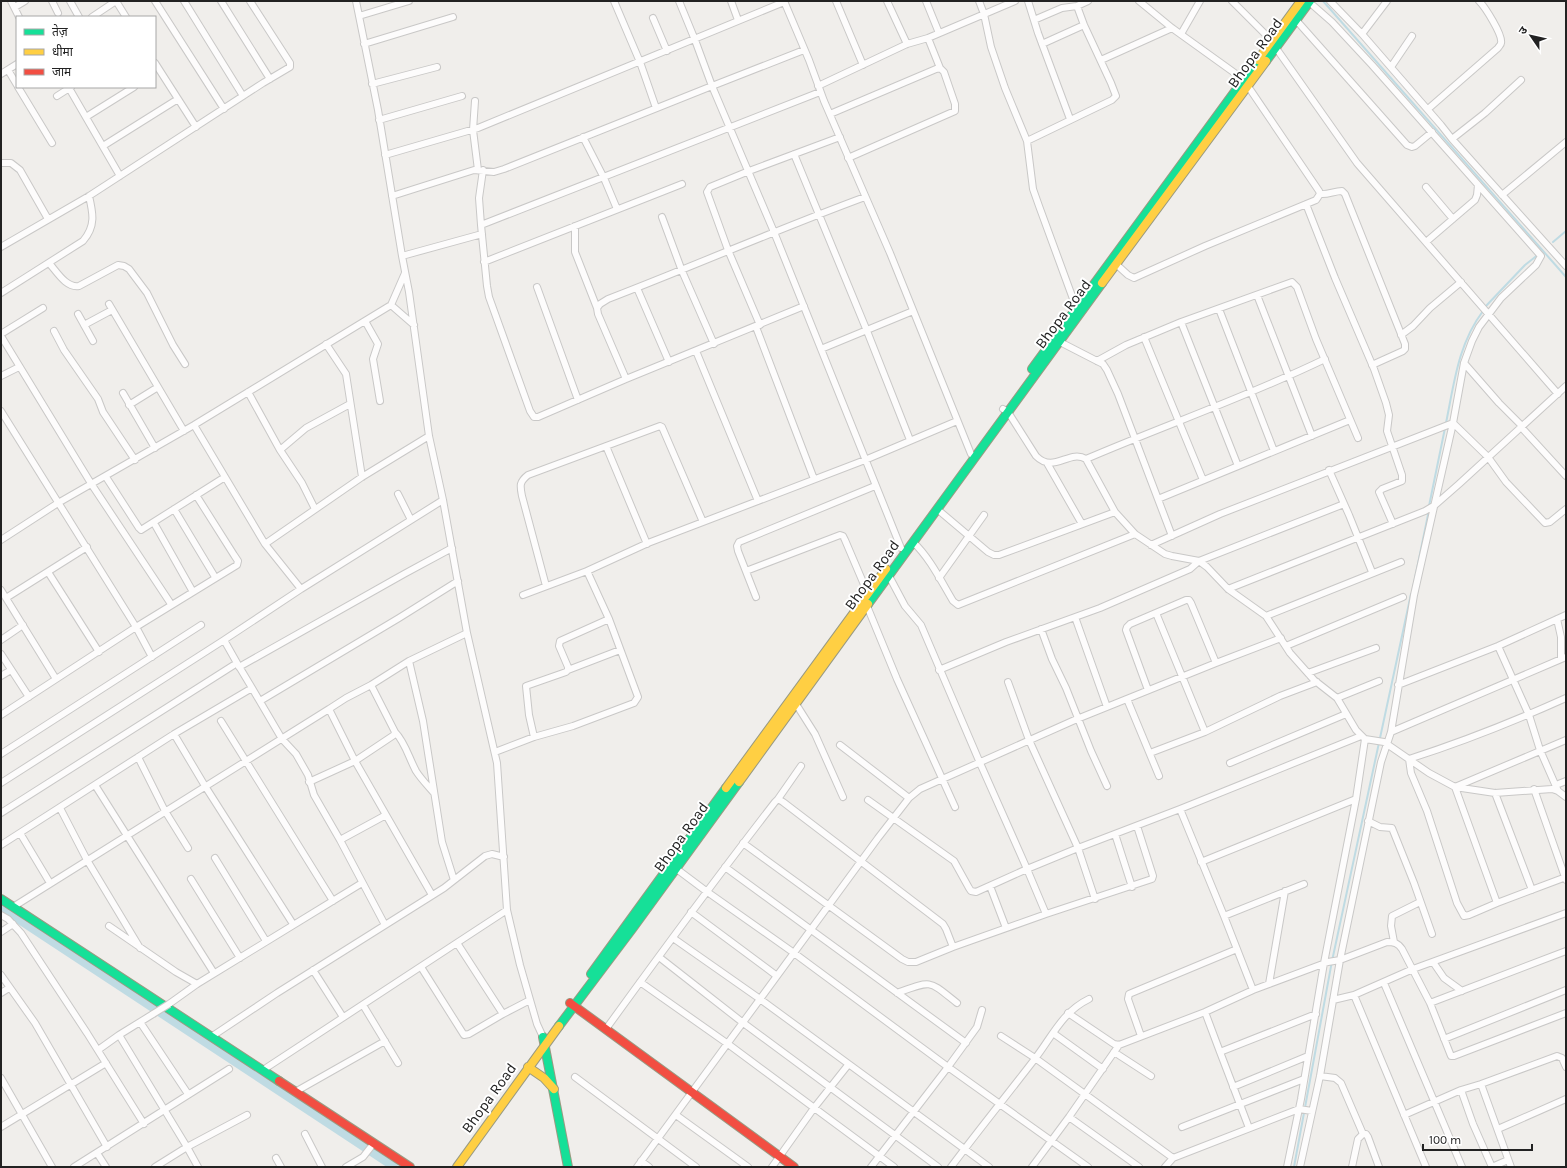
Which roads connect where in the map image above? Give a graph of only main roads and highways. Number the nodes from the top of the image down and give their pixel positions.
1 (1307, 1) edge
2 (1246, 82) junction
3 (1005, 410) junction
4 (673, 866) junction
5 (1, 899) edge
6 (573, 1005) junction
7 (544, 1041) junction
8 (528, 1067) junction
9 (554, 1090) junction
10 (410, 1167) edge
11 (450, 1167) edge
12 (457, 1167) edge
13 (568, 1167) edge
14 (794, 1167) edge

1 - 2 main road, Bhopa Road
1 - 2 main road, Bhopa Road
2 - 3 main road, Bhopa Road
2 - 3 main road, Bhopa Road
3 - 4 main road, Bhopa Road
3 - 4 main road, Bhopa Road
4 - 6 main road, Bhopa Road
5 - 10 main road
6 - 7 main road, Bhopa Road
6 - 14 main road
7 - 8 main road, Bhopa Road
7 - 9 main road
7 - 11 main road, Bhopa Road
8 - 9 main road
8 - 12 main road, Bhopa Road
9 - 13 main road

